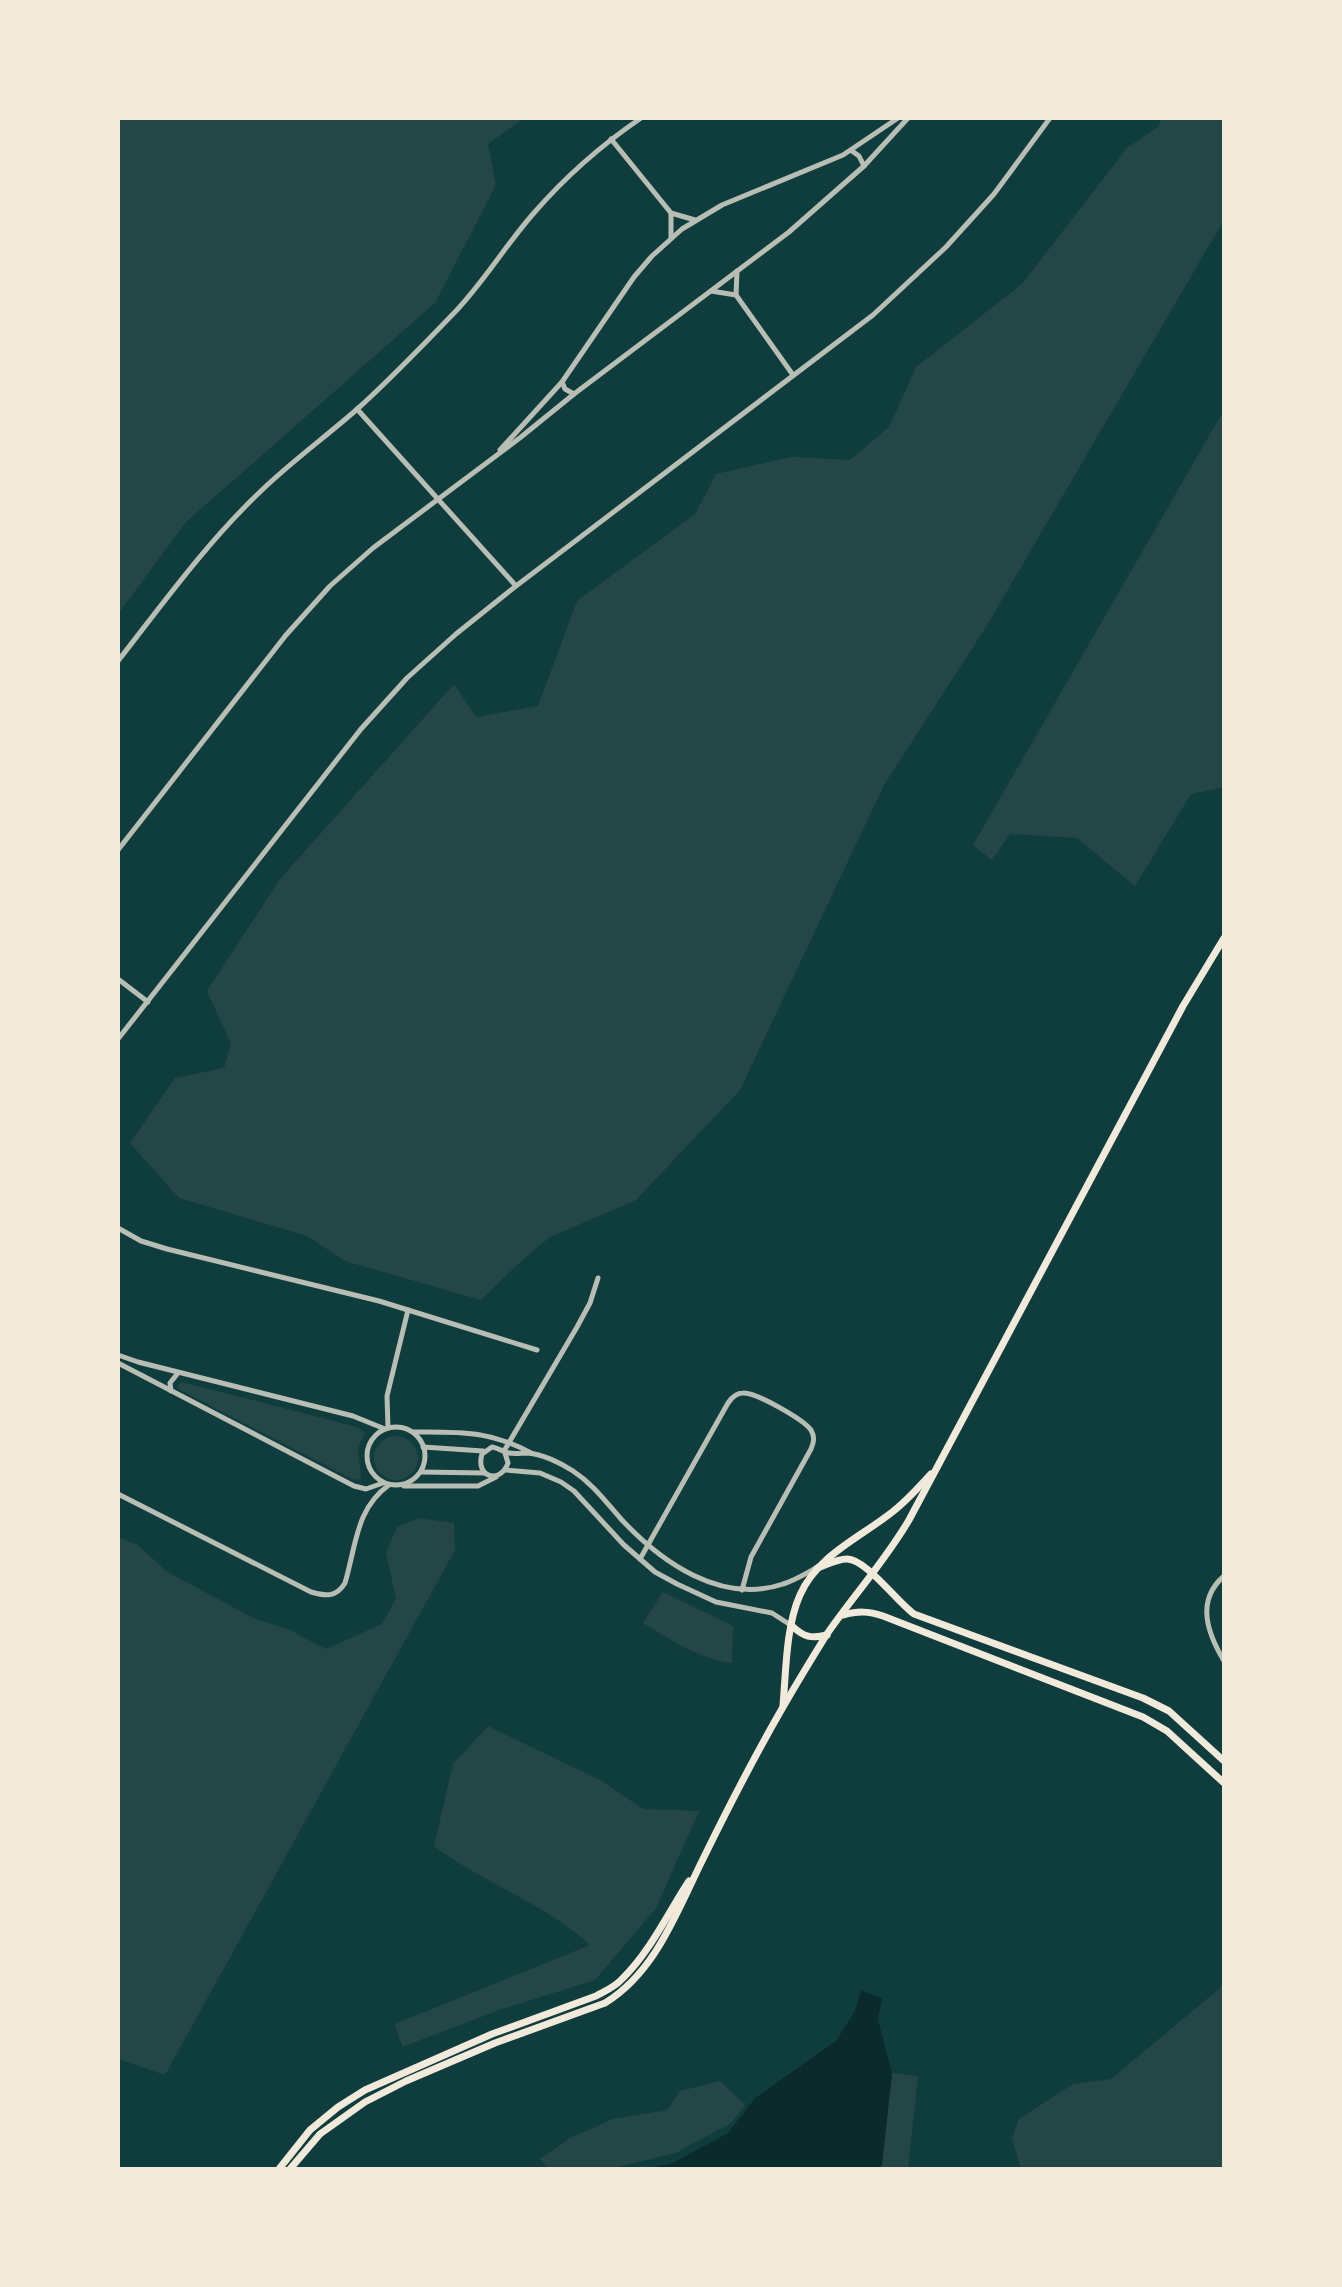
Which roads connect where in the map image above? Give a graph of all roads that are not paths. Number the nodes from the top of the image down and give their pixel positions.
1 (641, 118) edge
2 (898, 118) edge
3 (908, 118) edge
4 (1050, 118) edge
5 (611, 139) junction
6 (851, 150) junction
7 (864, 166) junction
8 (671, 213) junction
9 (696, 220) junction
10 (671, 238) junction
11 (738, 270) junction
12 (711, 291) junction
13 (736, 295) junction
14 (793, 375) junction
15 (562, 382) junction
16 (574, 394) junction
17 (357, 409) junction
18 (491, 460) junction
19 (438, 500) junction
20 (516, 586) junction
21 (118, 661) edge
22 (118, 850) edge
23 (1224, 938) edge
24 (118, 979) edge
25 (148, 1002) junction
26 (118, 1039) edge
27 (118, 1228) edge
28 (598, 1278) dead end
29 (408, 1310) junction
30 (537, 1350) dead end
31 (118, 1355) edge
32 (118, 1363) edge
33 (179, 1373) junction
34 (171, 1391) junction
35 (386, 1428) junction
36 (413, 1432) junction
37 (510, 1441) junction
38 (423, 1447) junction
39 (484, 1451) junction
40 (505, 1452) junction
41 (532, 1453) junction
42 (938, 1467) junction
43 (505, 1471) junction
44 (421, 1472) junction
45 (485, 1473) junction
46 (386, 1484) junction
47 (399, 1486) junction
48 (118, 1494) edge
49 (648, 1543) junction
50 (640, 1559) junction
51 (817, 1568) junction
52 (873, 1574) junction
53 (1224, 1576) edge
54 (742, 1590) junction
55 (841, 1615) junction
56 (792, 1626) junction
57 (827, 1635) junction
58 (1224, 1661) edge
59 (783, 1707) junction
60 (1223, 1760) edge
61 (1224, 1783) edge
62 (701, 1863) junction
63 (279, 2169) edge
64 (290, 2169) edge

1 - 5 street
2 - 6 street
3 - 7 street
4 - 14 street
5 - 8 street
5 - 17 street
6 - 7 street
6 - 9 street
7 - 11 street
8 - 9 street
8 - 10 street
9 - 10 street
10 - 15 street
11 - 12 street
11 - 13 street
12 - 13 street
12 - 16 street
13 - 14 street
14 - 20 street
15 - 16 street
15 - 18 street
16 - 18 street
17 - 19 street
17 - 21 street
18 - 19 street
19 - 20 street
19 - 22 street
20 - 25 street
23 - 42 main road
24 - 25 street
25 - 26 street
27 - 29 street
28 - 37 street
29 - 30 street
29 - 35 street
31 - 33 street
32 - 34 street
33 - 34 street
33 - 35 street
34 - 46 street
35 - 36 street
35 - 46 street
36 - 37 street
36 - 38 street
37 - 40 street
37 - 41 street
38 - 39 street
38 - 44 street
39 - 40 street
39 - 45 street
40 - 41 street
40 - 43 street
41 - 49 street
42 - 51 main road
42 - 52 main road
43 - 45 street
43 - 47 street
43 - 50 street
44 - 45 street
44 - 47 street
46 - 47 street
46 - 48 street
49 - 50 street
49 - 54 street
49 - 54 street
50 - 56 street
51 - 52 main road
51 - 54 street
51 - 56 main road
52 - 55 main road
52 - 60 main road
53 - 58 street
55 - 57 main road
55 - 61 main road
56 - 57 main road
56 - 59 main road
57 - 59 main road
59 - 62 main road
62 - 63 main road
62 - 64 main road

